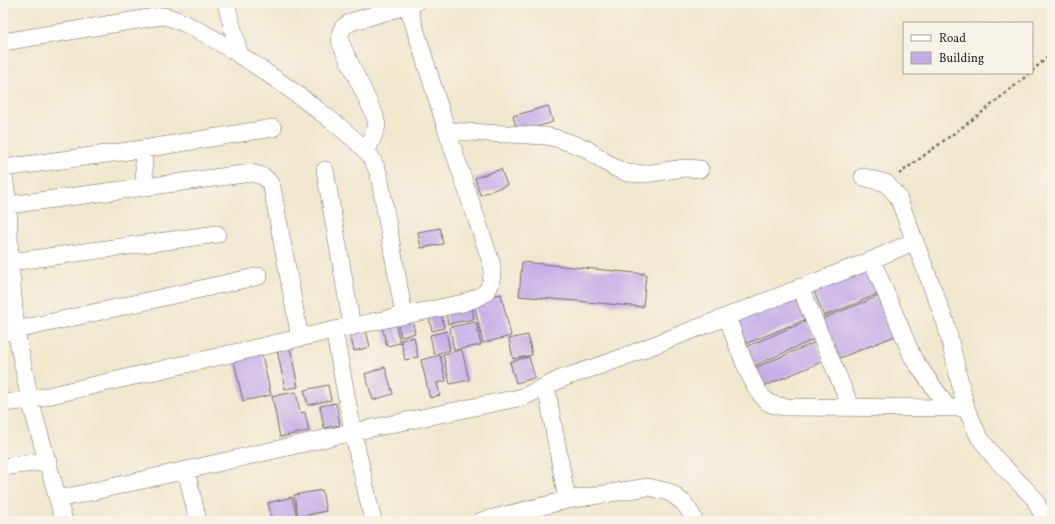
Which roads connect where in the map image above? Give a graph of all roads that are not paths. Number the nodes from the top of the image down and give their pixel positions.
1 (226, 3) edge
2 (410, 4) edge
3 (3, 42) edge
4 (240, 56) junction
5 (273, 128) dead end
6 (447, 131) junction
7 (143, 149) junction
8 (367, 151) junction
9 (3, 168) edge
10 (700, 169) dead end
11 (324, 170) dead end
12 (863, 177) dead end
13 (145, 187) junction
14 (8, 205) junction
15 (217, 234) dead end
16 (915, 241) junction
17 (872, 260) junction
18 (6, 263) edge
19 (259, 276) dead end
20 (800, 287) junction
21 (404, 315) junction
22 (727, 317) junction
23 (352, 326) junction
24 (334, 330) junction
25 (10, 332) edge
26 (300, 338) junction
27 (546, 386) junction
28 (30, 400) junction
29 (3, 403) edge
30 (851, 407) junction
31 (948, 408) junction
32 (966, 408) junction
33 (353, 432) junction
34 (48, 461) junction
35 (3, 467) edge
36 (186, 470) junction
37 (59, 499) junction
38 (566, 500) junction
39 (1046, 519) edge
40 (487, 520) edge
41 (64, 521) edge
42 (198, 521) edge
43 (373, 521) edge
44 (694, 521) edge

1 - 4 street
2 - 6 street
2 - 8 street
3 - 4 street
4 - 8 street
5 - 7 street
6 - 10 street
6 - 21 street
7 - 9 street
7 - 13 street
8 - 21 street
9 - 14 street
11 - 23 street
12 - 16 street
13 - 14 street
13 - 26 street
14 - 18 street
15 - 18 street
16 - 17 street
16 - 32 street
17 - 20 street
17 - 31 street
18 - 25 street
19 - 25 street
20 - 22 street
20 - 30 street
21 - 23 street
22 - 27 street
22 - 30 street
23 - 24 street
24 - 26 street
24 - 33 street
25 - 28 street
26 - 28 street
27 - 33 street
27 - 38 street
28 - 29 street
28 - 34 street
30 - 31 street
31 - 32 street
32 - 39 street
33 - 36 street
33 - 43 street
34 - 35 street
34 - 37 street
36 - 37 street
36 - 42 street
37 - 41 street
38 - 40 street
38 - 44 street

